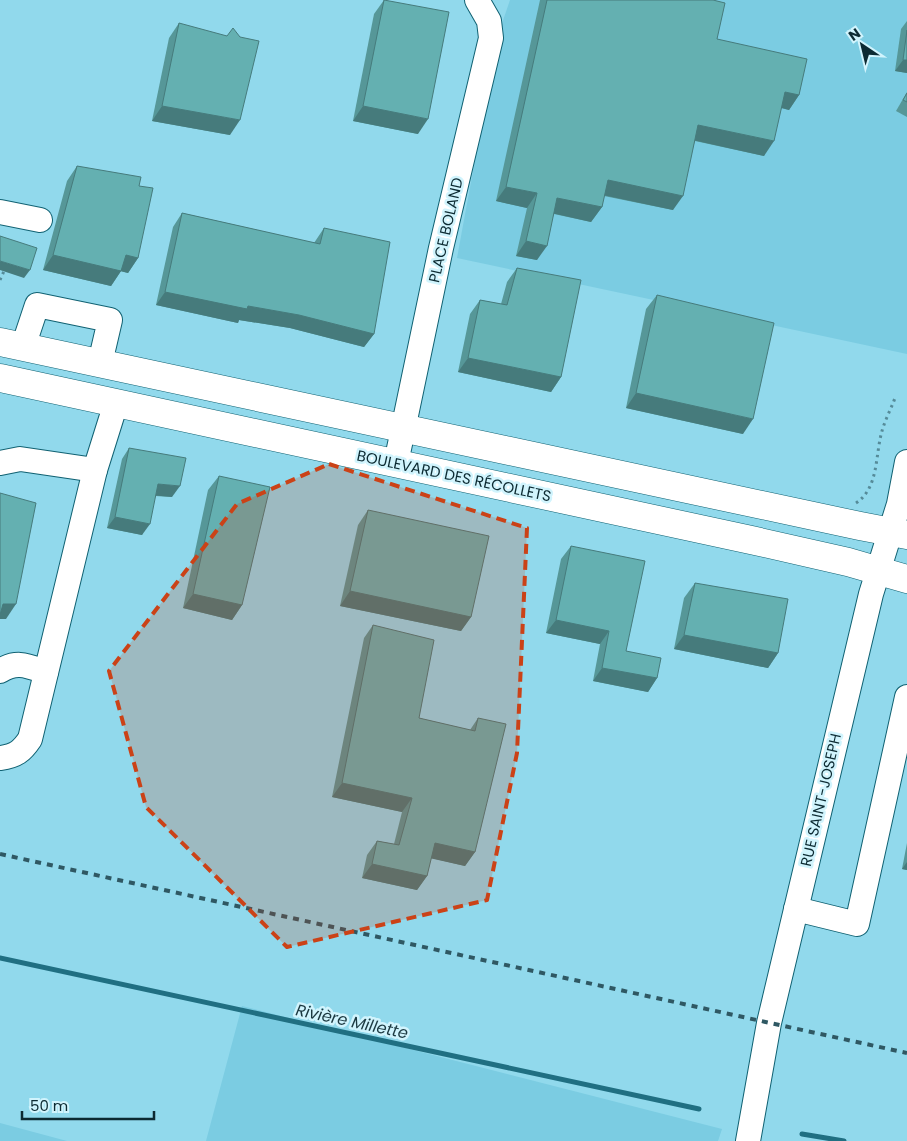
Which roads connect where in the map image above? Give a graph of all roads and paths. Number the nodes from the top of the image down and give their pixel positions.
1 (477, 0) edge
2 (0, 212) edge
3 (40, 220) dead end
4 (4, 271) edge
5 (0, 280) edge
6 (11, 344) edge
7 (100, 363) junction
8 (0, 378) edge
9 (895, 398) dead end
10 (116, 403) junction
11 (403, 428) junction
12 (907, 462) edge
13 (0, 463) edge
14 (396, 463) junction
15 (95, 470) junction
16 (858, 502) dead end
17 (899, 533) edge
18 (878, 571) junction
19 (907, 579) edge
20 (0, 671) edge
21 (46, 672) junction
22 (907, 698) edge
23 (0, 758) edge
24 (796, 909) junction
25 (748, 1141) edge

1 - 11 street, PLACE BOLAND
2 - 3 street
4 - 5 path
6 - 7 main road
6 - 7 street
7 - 11 main road
8 - 10 main road, BOULEVARD DES RÉCOLLETS
9 - 16 path
10 - 14 main road, BOULEVARD DES RÉCOLLETS
10 - 15 street
11 - 14 street, PLACE BOLAND
11 - 17 main road
12 - 17 street, RUE SAINT-JOSEPH
13 - 15 street
14 - 18 main road, BOULEVARD DES RÉCOLLETS
15 - 21 street
17 - 18 street, RUE SAINT-JOSEPH
18 - 19 main road, BOULEVARD DES RÉCOLLETS
18 - 24 street, RUE SAINT-JOSEPH
20 - 21 street
21 - 23 street
22 - 24 street
24 - 25 street, RUE SAINT-JOSEPH

